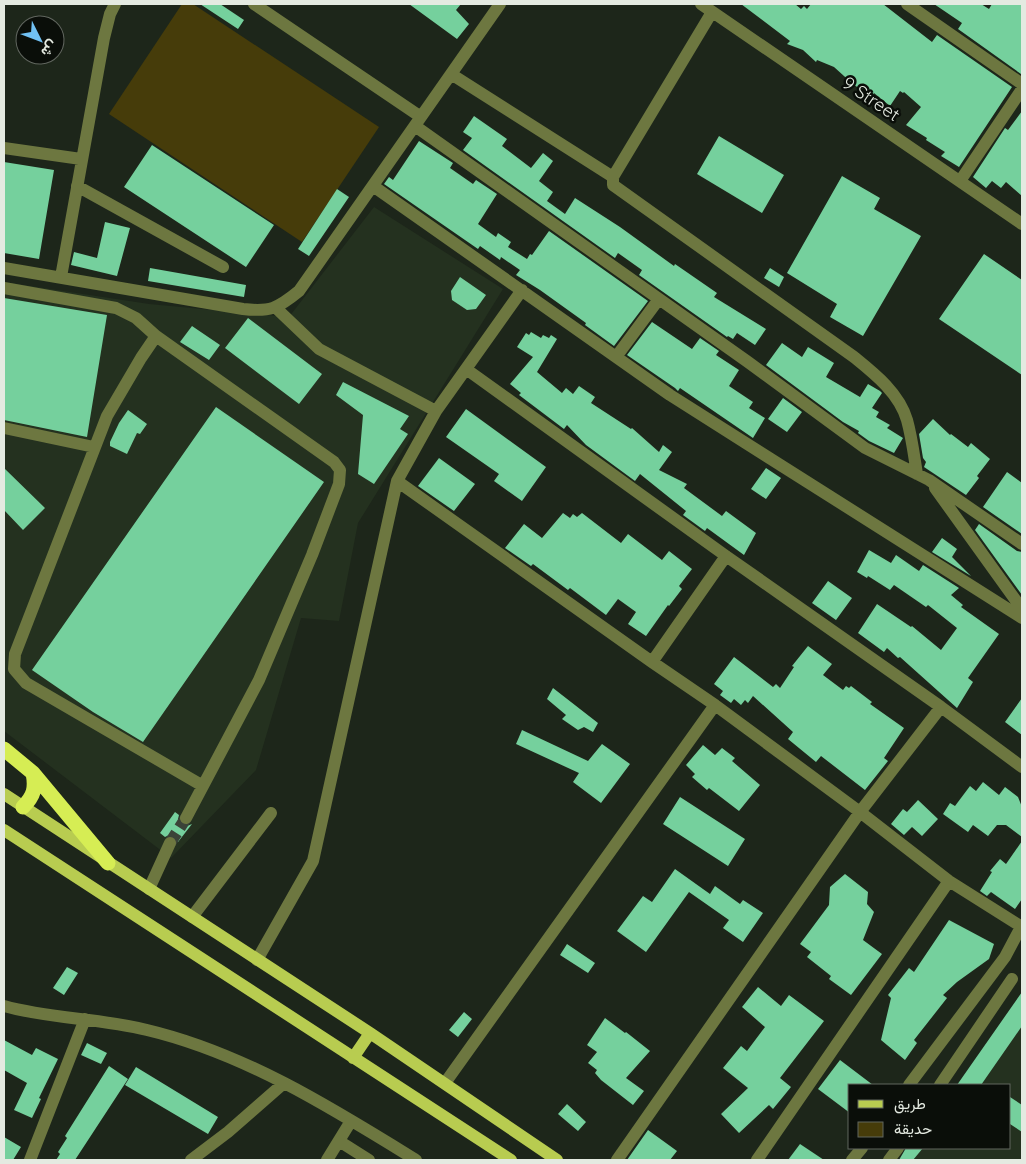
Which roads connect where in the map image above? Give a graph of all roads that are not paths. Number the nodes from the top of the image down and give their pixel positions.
1 (115, 4) edge
2 (254, 4) edge
3 (500, 4) edge
4 (907, 4) edge
5 (708, 7) edge
6 (452, 74) junction
7 (1022, 84) edge
8 (1022, 90) edge
9 (418, 122) junction
10 (4, 148) edge
11 (81, 158) junction
12 (613, 177) junction
13 (960, 181) junction
14 (77, 186) junction
15 (373, 186) junction
16 (1022, 224) edge
17 (223, 267) dead end
18 (4, 268) edge
19 (61, 276) junction
20 (4, 288) edge
21 (522, 290) junction
22 (659, 299) junction
23 (276, 308) junction
24 (156, 336) junction
25 (616, 357) junction
26 (466, 369) junction
27 (436, 410) junction
28 (4, 428) edge
29 (94, 447) junction
30 (923, 477) junction
31 (397, 481) junction
32 (1022, 544) edge
33 (726, 556) junction
34 (1022, 609) edge
35 (1022, 618) edge
36 (652, 662) junction
37 (715, 705) junction
38 (941, 707) junction
39 (4, 749) edge
40 (1022, 767) edge
41 (33, 774) junction
42 (203, 786) junction
43 (4, 794) edge
44 (23, 807) junction
45 (860, 812) junction
46 (271, 813) dead end
47 (186, 818) tunnel mouth
48 (4, 830) edge
49 (170, 843) tunnel mouth
50 (108, 862) junction
51 (949, 881) junction
52 (149, 888) junction
53 (192, 917) junction
54 (1022, 926) edge
55 (257, 960) junction
56 (1012, 979) dead end
57 (7, 1011) edge
58 (85, 1019) junction
59 (370, 1033) junction
60 (353, 1058) junction
61 (284, 1083) junction
62 (445, 1083) junction
63 (910, 1084) edge
64 (941, 1084) edge
65 (351, 1121) junction
66 (339, 1141) junction
67 (861, 1149) edge
68 (897, 1149) edge
69 (30, 1160) edge
70 (191, 1160) edge
71 (327, 1160) edge
72 (369, 1160) edge
73 (416, 1160) edge
74 (511, 1160) edge
75 (557, 1160) edge
76 (617, 1160) edge
77 (757, 1160) edge
78 (852, 1160) edge
79 (889, 1160) edge

1 - 11 street
2 - 9 street
3 - 6 street
4 - 7 street
5 - 12 street
5 - 13 street, 9 Street
6 - 9 street
6 - 12 street
8 - 13 street
9 - 15 street
9 - 22 street
10 - 11 street
11 - 14 street
12 - 30 street
13 - 16 street, 9 Street
14 - 17 street
14 - 19 street
15 - 21 street
15 - 23 street
18 - 19 street
19 - 23 street
20 - 24 street
21 - 25 street
21 - 26 street
22 - 25 street
22 - 30 street
23 - 27 street
24 - 29 street
24 - 42 street
25 - 35 street
26 - 27 street
26 - 33 street
27 - 31 street
28 - 29 street
29 - 42 street
30 - 32 street
30 - 34 street
31 - 36 street
31 - 55 street
33 - 36 street
33 - 38 street
36 - 37 street
37 - 45 street
37 - 62 street
38 - 40 street
38 - 45 street
39 - 41 highway
41 - 44 highway
41 - 50 highway
42 - 47 street
43 - 44 main road
44 - 50 main road
45 - 51 street
45 - 76 street
46 - 53 street
48 - 60 main road
49 - 52 street
50 - 52 main road
51 - 54 street
51 - 77 street
52 - 53 main road
53 - 55 main road
54 - 63 street
55 - 59 main road
56 - 64 street
57 - 58 street
58 - 61 street
58 - 69 street
59 - 60 main road
59 - 62 main road
60 - 74 main road
61 - 65 street
61 - 70 street
62 - 75 main road
65 - 66 street
65 - 73 street
66 - 71 street
66 - 72 street
67 - 78 street
68 - 79 street

